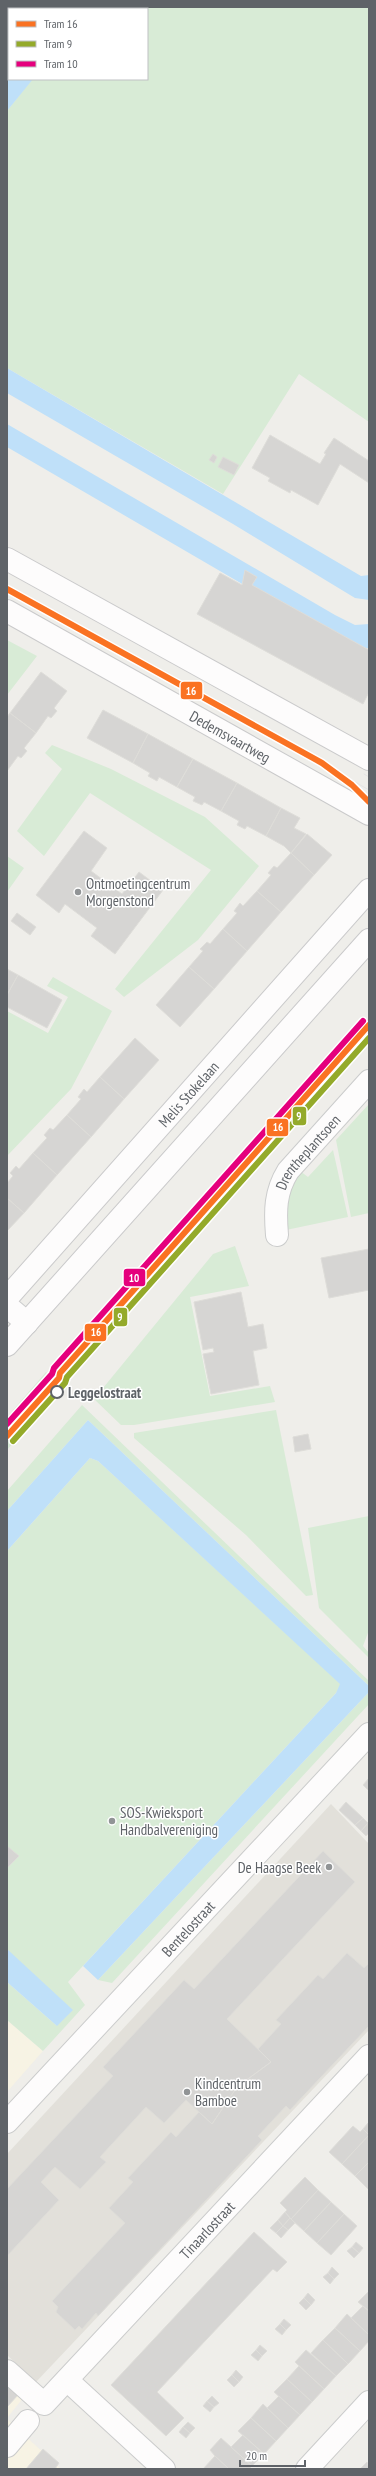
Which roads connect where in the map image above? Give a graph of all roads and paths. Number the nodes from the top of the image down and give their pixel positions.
1 (7, 559) edge
2 (7, 611) edge
3 (369, 759) edge
4 (369, 814) edge
5 (369, 890) edge
6 (369, 940) edge
7 (369, 1081) edge
8 (277, 1235) dead end
9 (7, 1298) edge
10 (7, 1306) edge
11 (27, 1323) junction
12 (7, 1346) edge
13 (369, 1734) edge
14 (369, 2056) edge
15 (7, 2122) edge
16 (7, 2371) edge
17 (67, 2380) junction
18 (369, 2402) edge
19 (28, 2421) dead end
20 (7, 2446) edge
21 (164, 2469) edge
22 (307, 2469) edge

1 - 3 street
2 - 4 street, Dedemsvaartweg
5 - 9 street, Melis Stokelaan
6 - 11 street
7 - 8 street, Drentheplantsoen
10 - 11 street
11 - 12 street
13 - 15 street, Bentelostraat
14 - 17 street, Tinaarlostraat
16 - 17 street, Tinaarlostraat
17 - 21 street
18 - 22 street
19 - 20 street

